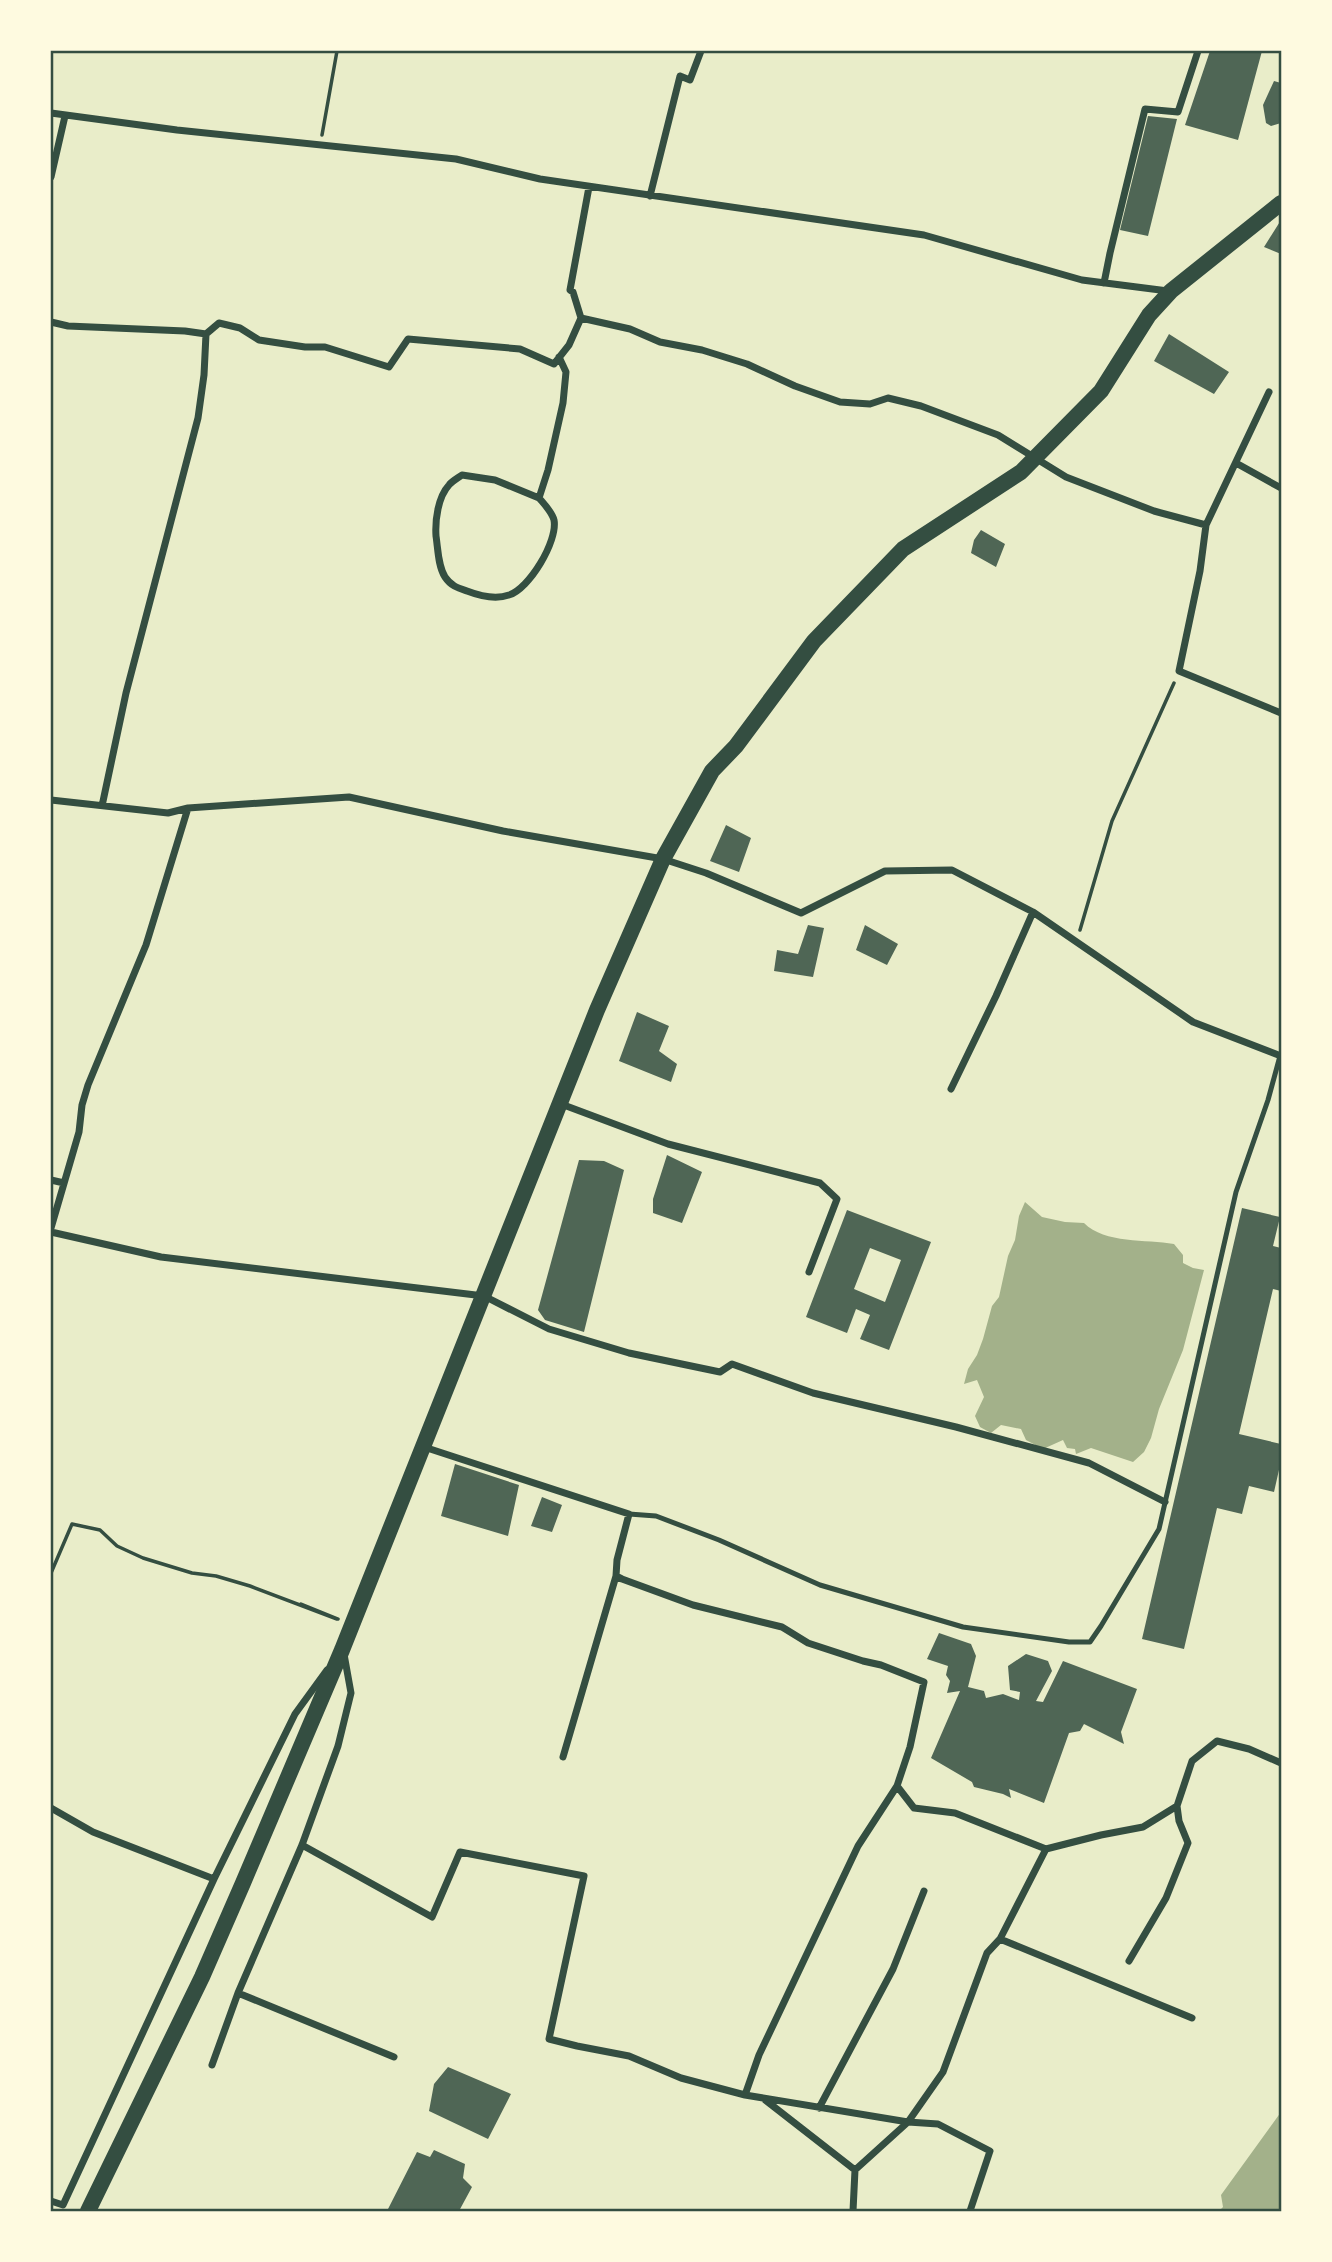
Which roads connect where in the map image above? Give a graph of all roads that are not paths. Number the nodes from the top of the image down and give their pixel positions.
1 (701, 51) edge
2 (1198, 51) edge
3 (51, 113) edge
4 (65, 116) junction
5 (51, 177) edge
6 (589, 187) junction
7 (650, 195) junction
8 (1281, 204) edge
9 (1104, 283) junction
10 (1171, 291) junction
11 (581, 318) junction
12 (51, 322) edge
13 (206, 334) junction
14 (559, 357) junction
15 (1269, 392) dead end
16 (1034, 457) junction
17 (1236, 463) junction
18 (1281, 488) edge
19 (539, 498) junction
20 (1206, 525) junction
21 (1281, 713) edge
22 (51, 800) edge
23 (102, 806) junction
24 (188, 808) junction
25 (663, 859) junction
26 (1033, 912) junction
27 (1280, 1056) edge
28 (951, 1090) dead end
29 (560, 1104) junction
30 (51, 1180) edge
31 (64, 1183) junction
32 (51, 1230) edge
33 (809, 1272) dead end
34 (484, 1296) junction
35 (424, 1446) junction
36 (1165, 1502) junction
37 (629, 1514) junction
38 (616, 1576) junction
39 (342, 1650) junction
40 (563, 1757) dead end
41 (1281, 1763) edge
42 (897, 1786) junction
43 (1177, 1806) junction
44 (51, 1808) edge
45 (302, 1845) junction
46 (1046, 1849) junction
47 (214, 1879) junction
48 (923, 1891) dead end
49 (1000, 1939) junction
50 (1129, 1961) dead end
51 (238, 1993) junction
52 (1192, 2018) dead end
53 (394, 2057) dead end
54 (212, 2065) dead end
55 (745, 2095) junction
56 (764, 2098) junction
57 (819, 2108) junction
58 (908, 2122) junction
59 (855, 2170) junction
60 (51, 2201) edge
61 (88, 2211) edge
62 (853, 2211) edge
63 (970, 2211) edge

1 - 7 street
2 - 9 street
3 - 4 street
4 - 5 street
4 - 6 street
6 - 7 street
6 - 11 street
7 - 9 street
8 - 10 main road
9 - 10 street
10 - 16 main road
11 - 14 street
11 - 16 street
12 - 13 street
13 - 14 street
13 - 23 street
14 - 19 street
15 - 17 street
16 - 20 street
16 - 25 main road
17 - 18 street
17 - 20 street
19 - 19 street
20 - 21 street
22 - 23 street
23 - 24 street
24 - 25 street
24 - 31 street
25 - 26 street
25 - 29 main road
26 - 27 street
26 - 28 street
27 - 36 lane
29 - 33 street
29 - 34 main road
30 - 31 street
31 - 32 street
32 - 34 street
34 - 35 main road
34 - 36 street
35 - 37 street
35 - 39 main road
36 - 37 lane
37 - 38 street
38 - 40 street
38 - 42 street
39 - 45 street
39 - 47 street
39 - 61 main road
41 - 43 street
42 - 46 street
42 - 55 street
43 - 46 street
43 - 50 street
44 - 47 street
45 - 51 street
45 - 55 street
46 - 49 street
47 - 60 street
48 - 57 street
49 - 52 street
49 - 58 street
51 - 53 street
51 - 54 street
55 - 56 street
56 - 57 street
56 - 59 street
57 - 58 street
58 - 59 street
58 - 63 street
59 - 62 street

